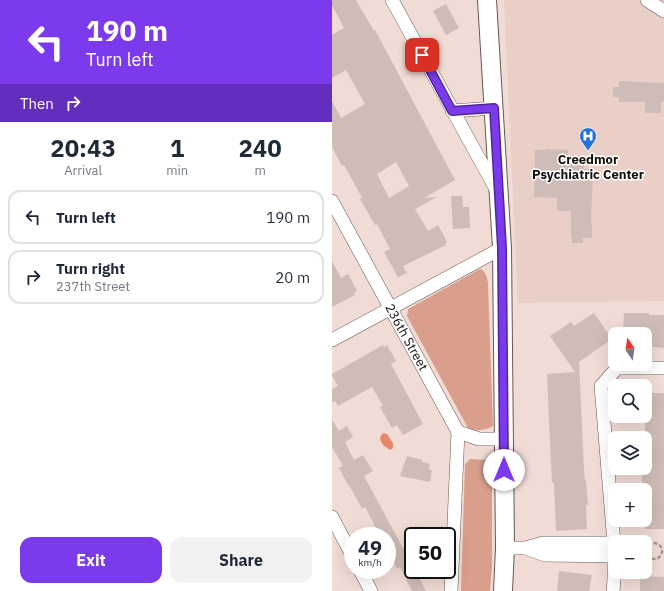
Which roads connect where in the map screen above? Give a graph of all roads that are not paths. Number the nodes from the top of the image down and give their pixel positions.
1 (392, 0) edge
2 (487, 0) edge
3 (647, 0) edge
4 (664, 11) edge
5 (494, 108) junction
6 (452, 111) junction
7 (500, 197) junction
8 (332, 201) edge
9 (502, 248) junction
10 (391, 308) junction
11 (332, 340) edge
12 (664, 368) edge
13 (458, 432) junction
14 (504, 439) junction
15 (332, 517) edge
16 (613, 535) edge
17 (344, 540) edge
18 (608, 543) edge
19 (505, 548) junction
20 (525, 548) junction
21 (608, 556) edge
22 (365, 579) edge
23 (613, 579) edge
24 (371, 591) edge
25 (451, 591) edge
26 (502, 591) edge
27 (613, 591) edge

1 - 6 street
2 - 5 main road
3 - 4 street
5 - 6 street
5 - 7 main road
6 - 7 street
7 - 9 main road
8 - 10 street, 236th Street
9 - 10 street
9 - 14 main road
10 - 11 street
10 - 13 street, 236th Street
12 - 16 street
13 - 14 street
13 - 25 street
14 - 19 main road
15 - 17 street
18 - 20 street
19 - 20 street
19 - 26 main road
20 - 21 street
22 - 24 street
23 - 27 street

